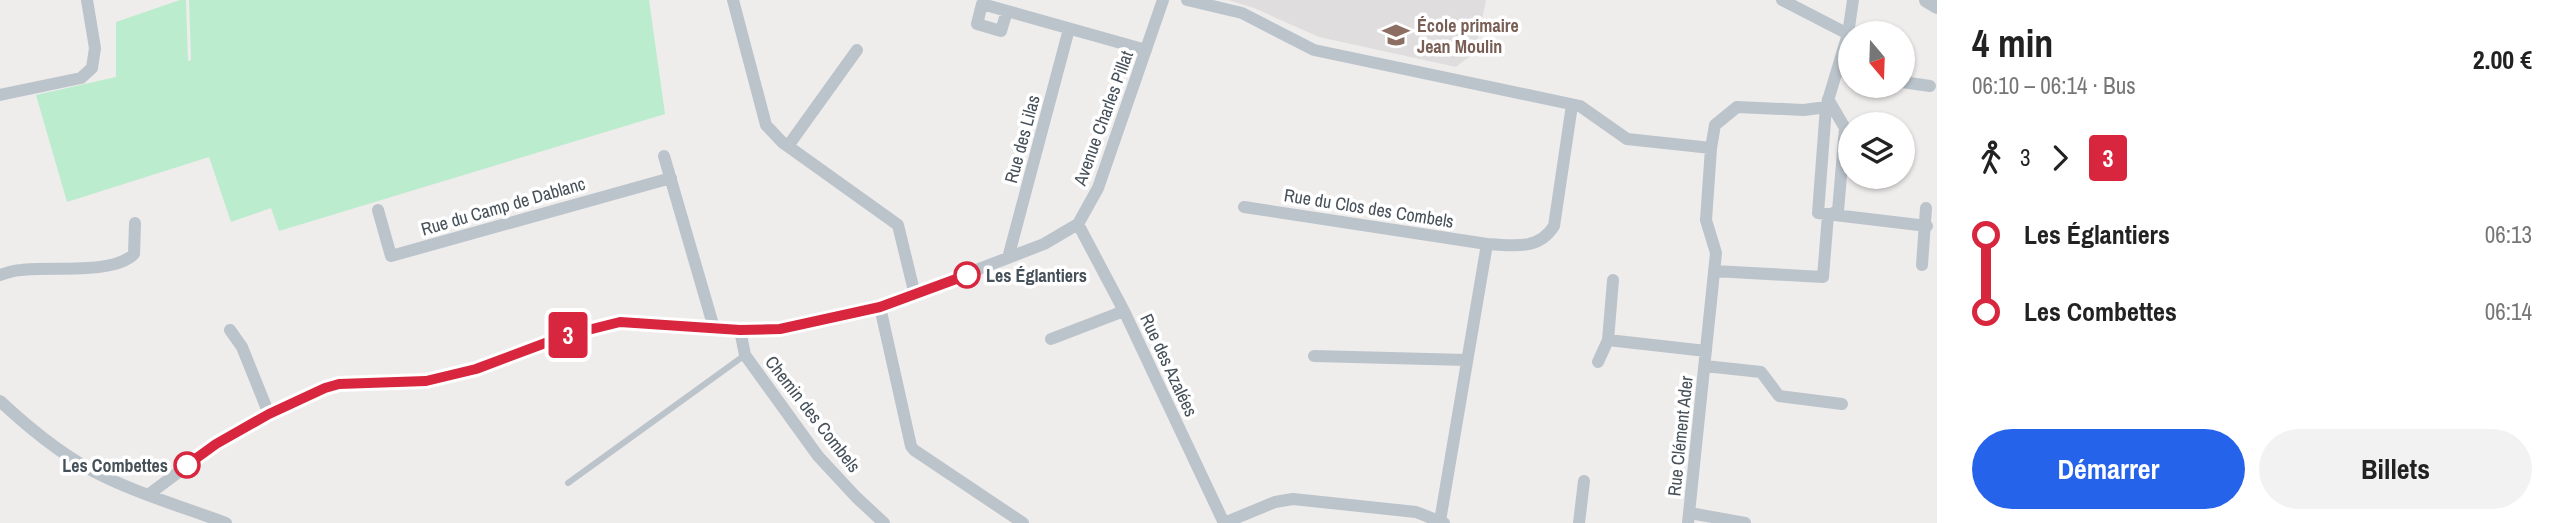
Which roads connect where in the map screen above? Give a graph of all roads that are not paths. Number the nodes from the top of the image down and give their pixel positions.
1 (87, 0) edge
2 (733, 0) edge
3 (1163, 0) edge
4 (1187, 0) edge
5 (1782, 0) edge
6 (1853, 0) edge
7 (1927, 0) edge
8 (1937, 6) edge
9 (1007, 11) dead end
10 (1850, 21) edge
11 (1069, 29) junction
12 (1838, 29) edge
13 (857, 50) dead end
14 (1146, 50) junction
15 (1838, 82) edge
16 (1915, 84) edge
17 (1930, 86) dead end
18 (0, 95) edge
19 (1827, 103) junction
20 (1572, 105) junction
21 (788, 146) junction
22 (1711, 148) junction
23 (664, 156) dead end
24 (671, 178) junction
25 (1244, 207) dead end
26 (1926, 208) dead end
27 (378, 210) dead end
28 (1828, 215) junction
29 (135, 223) dead end
30 (1078, 224) junction
31 (1927, 226) junction
32 (1488, 244) junction
33 (1008, 258) junction
34 (1922, 265) dead end
35 (1714, 271) junction
36 (0, 275) edge
37 (1613, 280) dead end
38 (915, 295) junction
39 (880, 307) junction
40 (1124, 311) junction
41 (713, 328) junction
42 (230, 330) dead end
43 (740, 330) junction
44 (1051, 339) dead end
45 (1608, 340) junction
46 (1706, 351) junction
47 (745, 355) junction
48 (1314, 356) dead end
49 (1467, 360) junction
50 (1598, 362) dead end
51 (1704, 366) junction
52 (0, 401) edge
53 (1842, 404) dead end
54 (269, 414) junction
55 (1584, 481) dead end
56 (568, 483) dead end
57 (148, 495) junction
58 (1689, 518) edge
59 (1442, 522) edge
60 (226, 523) edge
61 (884, 523) edge
62 (1023, 523) edge
63 (1224, 523) edge
64 (1579, 523) edge
65 (1745, 523) edge

1 - 18 street
2 - 21 street
3 - 14 street, Avenue Charles Pillat
4 - 20 street
5 - 12 street
6 - 10 street
7 - 8 street
9 - 11 street
11 - 14 street
11 - 33 street, Rue des Lilas
13 - 21 street
14 - 30 street, Avenue Charles Pillat
15 - 19 street
16 - 17 street
19 - 22 street, Rue Clément Ader
19 - 28 street
19 - 28 street
20 - 22 street
20 - 32 street, Rue du Clos des Combels
21 - 38 street
22 - 35 street, Rue Clément Ader
23 - 24 street
24 - 27 street, Rue du Camp de Dablanc
24 - 41 street
25 - 32 street, Rue du Clos des Combels
26 - 31 street
28 - 31 street
28 - 35 street
29 - 36 street
30 - 33 street
30 - 40 street, Rue des Azalées
31 - 34 street
32 - 49 street
33 - 38 street
35 - 46 street, Rue Clément Ader
37 - 45 street
38 - 39 street
39 - 43 street
39 - 62 street
40 - 44 street
40 - 63 street, Rue des Azalées
41 - 43 street
41 - 54 street
42 - 54 street
43 - 47 street, Chemin des Combels
45 - 46 street
45 - 50 street
46 - 51 street, Rue Clément Ader
47 - 56 lane, Chemin des Combels
47 - 61 street, Chemin des Combels
48 - 49 street
49 - 59 street
51 - 53 street
51 - 58 street, Rue Clément Ader
52 - 57 street
54 - 57 street
55 - 64 street
57 - 60 street
58 - 65 street
59 - 63 street

